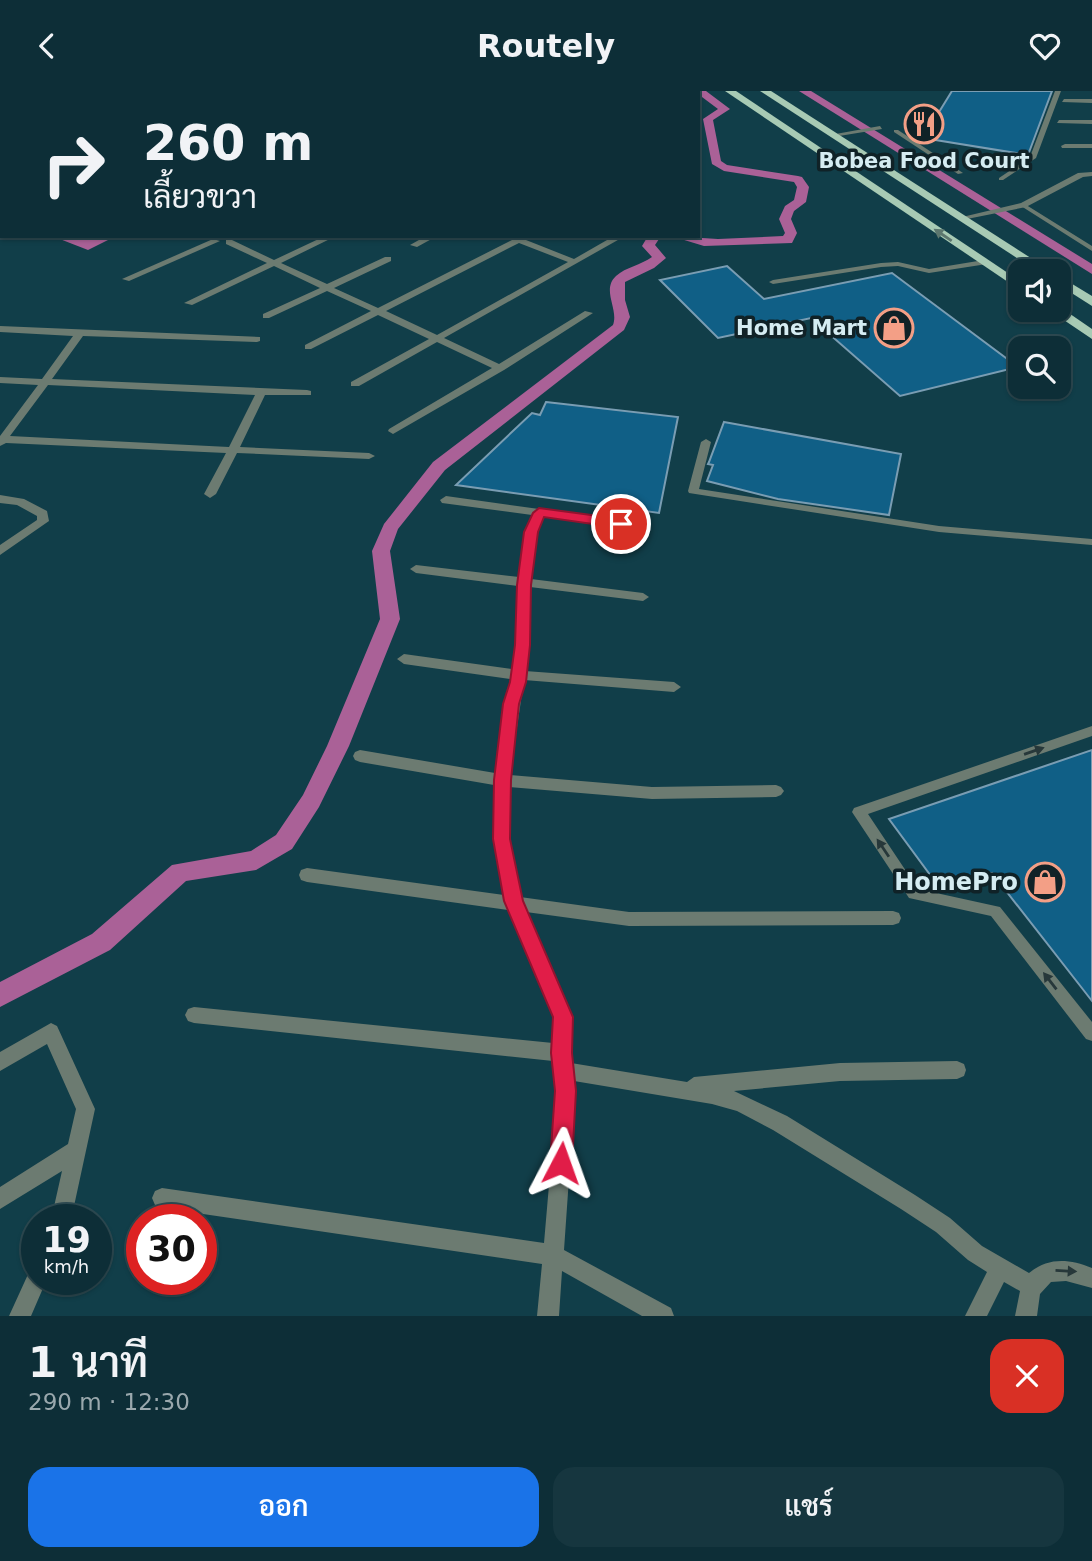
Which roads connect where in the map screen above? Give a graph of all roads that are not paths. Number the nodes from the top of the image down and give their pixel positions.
1 (730, 91) edge
2 (765, 91) edge
3 (1058, 91) edge
4 (1064, 101) dead end
5 (1092, 101) edge
6 (1059, 122) dead end
7 (1092, 122) edge
8 (880, 128) dead end
9 (896, 131) dead end
10 (833, 135) junction
11 (1065, 146) dead end
12 (1092, 146) edge
13 (960, 173) dead end
14 (1092, 174) edge
15 (1001, 179) dead end
16 (1023, 205) junction
17 (962, 218) junction
18 (236, 238) edge
19 (328, 238) edge
20 (429, 238) edge
21 (524, 238) edge
22 (617, 238) edge
23 (215, 239) edge
24 (414, 245) dead end
25 (1092, 249) edge
26 (388, 259) dead end
27 (1026, 259) edge
28 (575, 262) junction
29 (985, 262) junction
30 (275, 263) junction
31 (1008, 278) edge
32 (126, 279) dead end
33 (773, 282) dead end
34 (326, 287) junction
35 (1071, 287) edge
36 (1088, 297) edge
37 (189, 303) dead end
38 (379, 312) junction
39 (588, 313) dead end
40 (266, 316) dead end
41 (1071, 321) edge
42 (0, 329) edge
43 (80, 333) junction
44 (1092, 335) edge
45 (257, 339) dead end
46 (438, 339) junction
47 (308, 347) dead end
48 (500, 368) junction
49 (0, 380) edge
50 (46, 382) junction
51 (355, 384) dead end
52 (261, 392) junction
53 (307, 393) dead end
54 (393, 431) dead end
55 (1, 440) edge
56 (706, 442) dead end
57 (233, 450) junction
58 (369, 456) dead end
59 (210, 494) dead end
60 (0, 499) edge
61 (446, 500) dead end
62 (539, 513) junction
63 (621, 524) dead end
64 (1092, 542) edge
65 (0, 551) edge
66 (416, 569) dead end
67 (525, 582) junction
68 (643, 597) dead end
69 (404, 659) dead end
70 (519, 675) junction
71 (674, 687) dead end
72 (1092, 731) edge
73 (360, 756) dead end
74 (502, 780) junction
75 (776, 791) dead end
76 (307, 875) dead end
77 (513, 901) junction
78 (893, 918) dead end
79 (194, 1016) dead end
80 (1092, 1034) edge
81 (0, 1062) edge
82 (563, 1062) junction
83 (957, 1070) dead end
84 (672, 1088) junction
85 (77, 1150) junction
86 (162, 1198) dead end
87 (0, 1199) edge
88 (65, 1204) edge
89 (553, 1255) junction
90 (1000, 1269) junction
91 (1092, 1278) edge
92 (1031, 1286) junction
93 (29, 1295) edge
94 (20, 1316) edge
95 (548, 1316) edge
96 (663, 1316) edge
97 (976, 1316) edge
98 (1026, 1316) edge

29 -> 1 highway
2 - 10 highway
3 - 15 lane
4 - 5 street
6 - 7 street
8 - 10 lane
9 - 13 lane
10 - 17 highway
11 - 12 street
14 - 16 street
16 - 17 street
16 - 25 lane
17 - 27 highway
18 - 23 street
18 - 30 street
19 - 30 street
20 - 24 street
21 - 28 street
21 - 38 street
22 - 28 street
23 - 32 street
26 - 34 street
28 - 46 street
29 - 31 highway
29 - 33 lane
30 - 34 street
30 - 37 street
34 - 38 street
34 - 40 street
35 - 36 highway
38 - 46 street
38 - 47 street
39 - 48 street
41 - 44 highway
42 - 43 street
43 - 45 street
43 - 50 street
46 - 48 street
46 - 51 street
48 - 54 street
49 - 50 street
50 - 52 street
50 - 55 street
52 - 53 street
52 - 57 street
55 - 57 street
56 - 64 lane
57 - 58 street
57 - 59 street
60 - 65 street
61 - 62 street
62 - 63 street
62 - 67 street
66 - 67 street
67 - 68 street
67 - 70 street
69 - 70 street
70 - 71 street
70 - 74 street
80 -> 72 lane
73 - 74 street
74 - 75 street
74 - 77 street
76 - 77 street
77 - 78 street
77 - 82 street
79 - 82 street
81 - 85 street
82 - 84 street
82 - 89 street
83 - 84 street
84 - 90 street
85 - 87 street
85 - 88 street
86 - 89 street
89 - 95 street
89 - 96 street
90 - 92 street
90 - 97 street
92 -> 91 street
92 - 98 street
93 - 94 street

